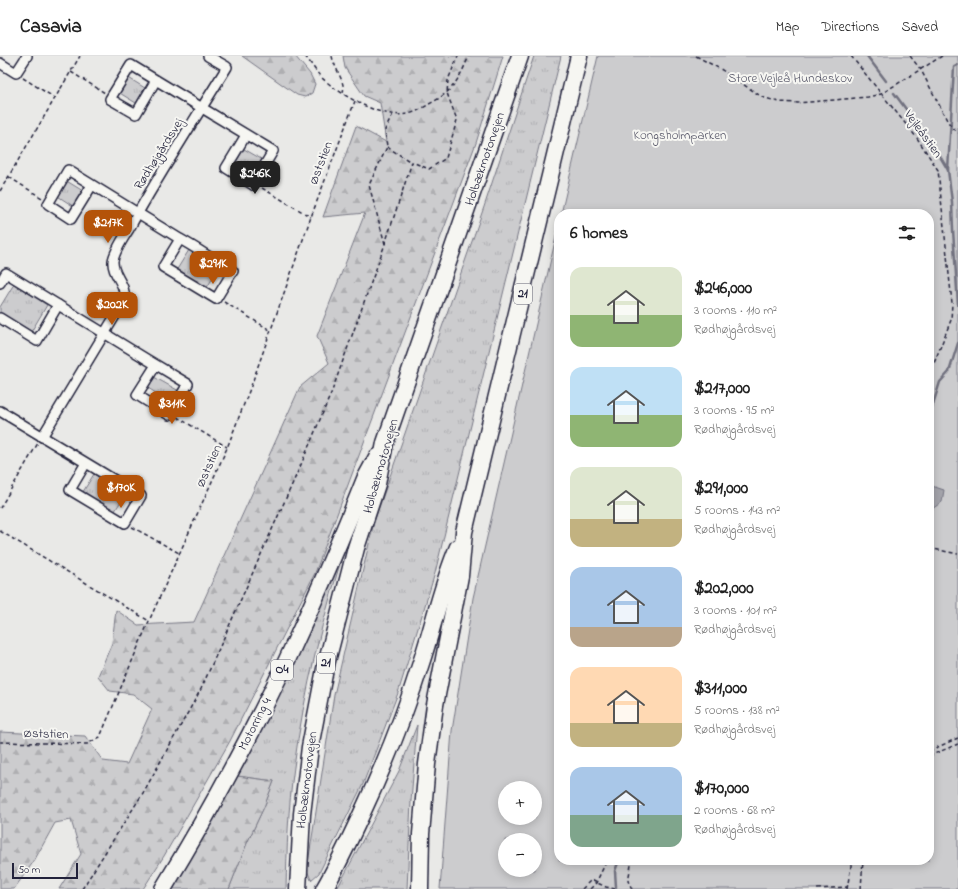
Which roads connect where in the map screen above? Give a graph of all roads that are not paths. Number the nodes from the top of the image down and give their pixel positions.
1 (27, 56) edge
2 (208, 56) edge
3 (520, 56) edge
4 (579, 56) edge
5 (0, 63) edge
6 (156, 80) junction
7 (202, 108) junction
8 (246, 135) junction
9 (92, 185) junction
10 (138, 213) junction
11 (180, 238) junction
12 (0, 283) edge
13 (58, 306) junction
14 (0, 318) edge
15 (104, 333) junction
16 (156, 365) junction
17 (0, 411) edge
18 (42, 437) junction
19 (385, 443) junction
20 (86, 463) junction
21 (464, 532) junction
22 (325, 886) edge
23 (163, 889) edge
24 (298, 889) edge
25 (420, 889) edge

1 - 5 street
2 - 7 street, Rødhøjgårdsvej
3 - 19 highway, Holbækmotorvejen / 21
4 - 21 highway, 21
6 - 6 street
6 - 7 street
7 - 8 street
7 - 10 street, Rødhøjgårdsvej
8 - 8 street
9 - 9 street
9 - 10 street
10 - 11 street
10 - 15 street, Rødhøjgårdsvej
11 - 11 street
12 - 13 street
13 - 14 street
13 - 15 street
15 - 16 street
15 - 18 street, Rødhøjgårdsvej
16 - 16 street
17 - 18 street
18 - 20 street
19 - 23 highway, Motorring 4 / O4
19 - 24 highway, Holbækmotorvejen / 21
20 - 20 street
21 - 22 highway
21 - 25 highway, 21

